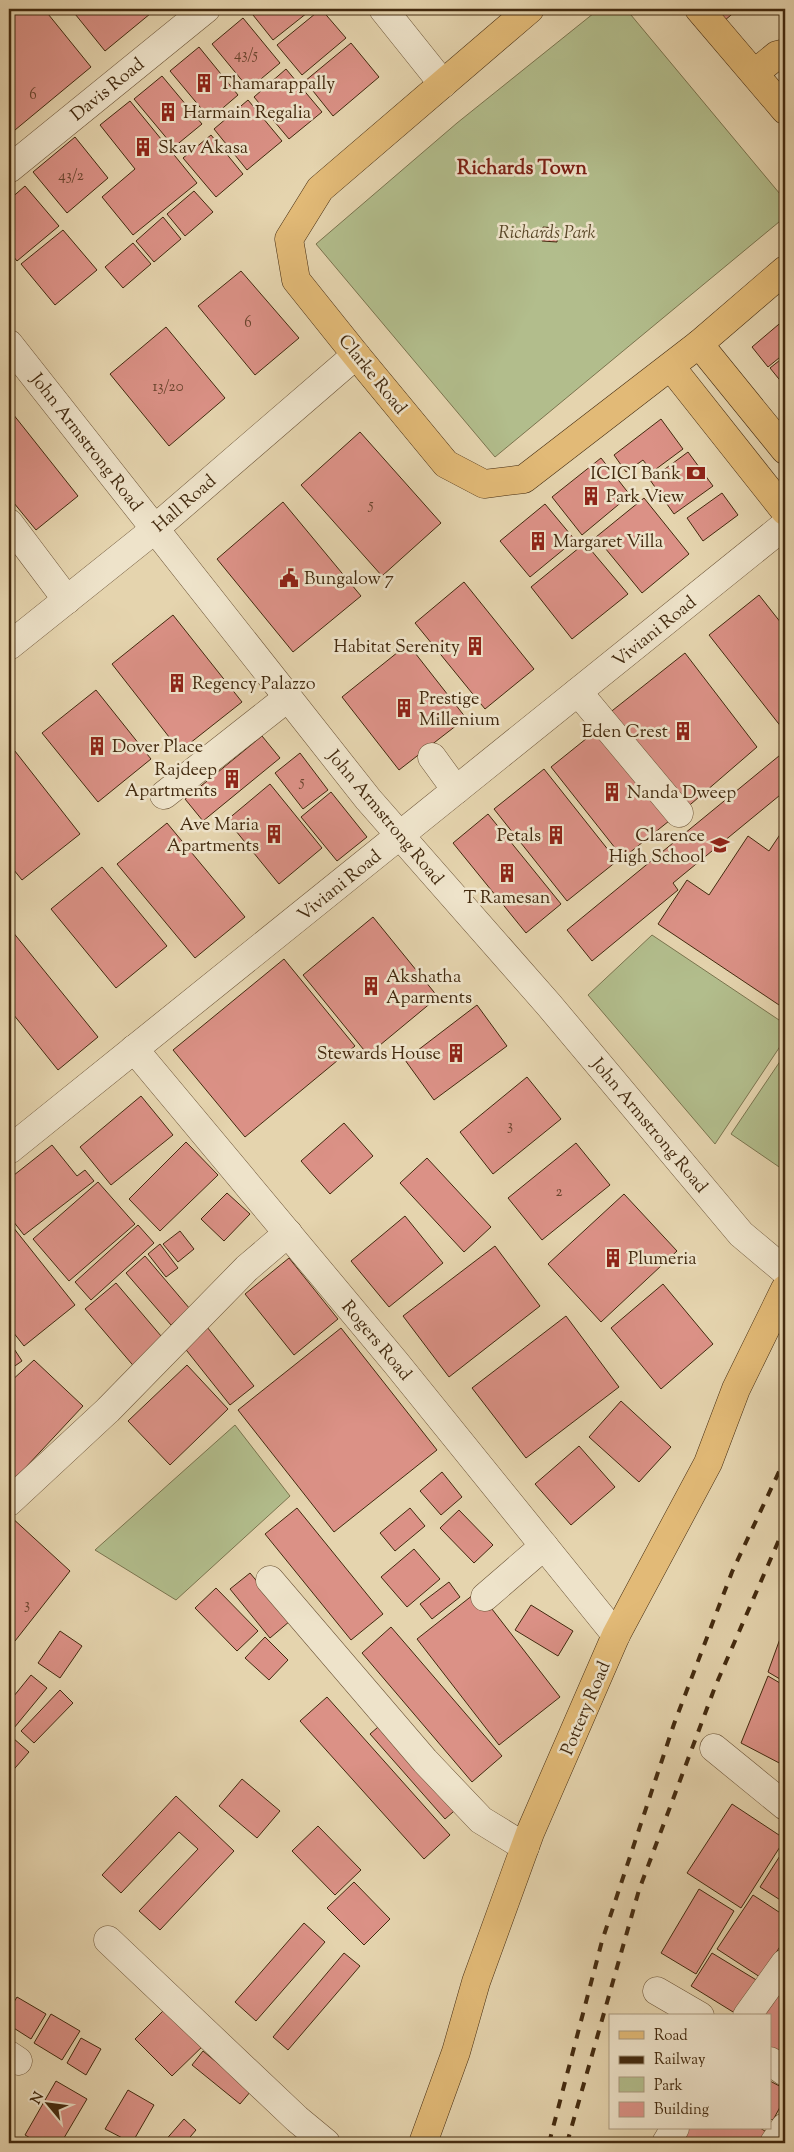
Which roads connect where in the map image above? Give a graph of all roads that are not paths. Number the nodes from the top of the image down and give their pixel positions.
1 (206, 9) edge
2 (384, 9) edge
3 (530, 9) edge
4 (699, 9) edge
5 (783, 48) edge
6 (755, 73) junction
7 (443, 84) junction
8 (785, 110) edge
9 (9, 169) edge
10 (785, 270) edge
11 (9, 344) edge
12 (699, 344) junction
13 (356, 355) junction
14 (671, 367) junction
15 (9, 368) edge
16 (785, 450) edge
17 (785, 511) edge
18 (785, 525) edge
19 (149, 533) junction
20 (12, 535) edge
21 (67, 600) junction
22 (9, 646) edge
23 (578, 692) junction
24 (277, 706) junction
25 (432, 757) dead end
26 (456, 790) junction
27 (164, 795) dead end
28 (679, 813) dead end
29 (395, 839) junction
30 (134, 1049) junction
31 (9, 1150) edge
32 (288, 1233) junction
33 (785, 1284) edge
34 (785, 1328) edge
35 (708, 1463) junction
36 (9, 1502) edge
37 (544, 1546) junction
38 (270, 1580) dead end
39 (485, 1597) dead end
40 (616, 1635) junction
41 (714, 1748) dead end
42 (784, 1801) edge
43 (525, 1847) junction
44 (108, 1940) dead end
45 (785, 1963) edge
46 (657, 1991) dead end
47 (697, 2014) edge
48 (749, 2014) edge
49 (772, 2062) edge
50 (785, 2072) edge
51 (785, 2126) edge
52 (674, 2130) edge
53 (326, 2143) edge
54 (423, 2143) edge
55 (666, 2143) edge
56 (774, 2143) edge

1 - 9 street, Davis Road
2 - 7 street
3 - 7 main road, Clarke Road
4 - 6 main road
5 - 6 main road
6 - 8 main road
7 - 13 main road, Clarke Road
10 - 12 main road, Clarke Road
11 - 19 street, John Armstrong Road
12 - 14 main road, Clarke Road
12 - 16 main road
13 - 14 main road, Clarke Road
13 - 19 street, Hall Road
14 - 17 main road
15 - 19 street, John Armstrong Road
18 - 23 street, Viviani Road
19 - 21 street, Hall Road
19 - 24 street, John Armstrong Road
19 - 29 street, John Armstrong Road
20 - 21 street
21 - 22 street, Hall Road
23 - 26 street, Viviani Road
23 - 28 street
24 - 27 street
24 - 29 street, John Armstrong Road
25 - 26 street
26 - 29 street, Viviani Road
29 - 30 street, Viviani Road
29 - 33 street, John Armstrong Road
30 - 31 street, Viviani Road
30 - 32 street, Rogers Road
32 - 36 street
32 - 37 street, Rogers Road
33 - 35 main road, Pottery Road
34 - 35 main road
35 - 40 main road, Pottery Road
37 - 39 street
37 - 40 street, Rogers Road
38 - 43 street
40 - 43 main road, Pottery Road
41 - 42 street
43 - 54 main road, Pottery Road
44 - 53 street
45 - 48 street
46 - 47 street
49 - 50 street
51 - 56 street
52 - 55 street

